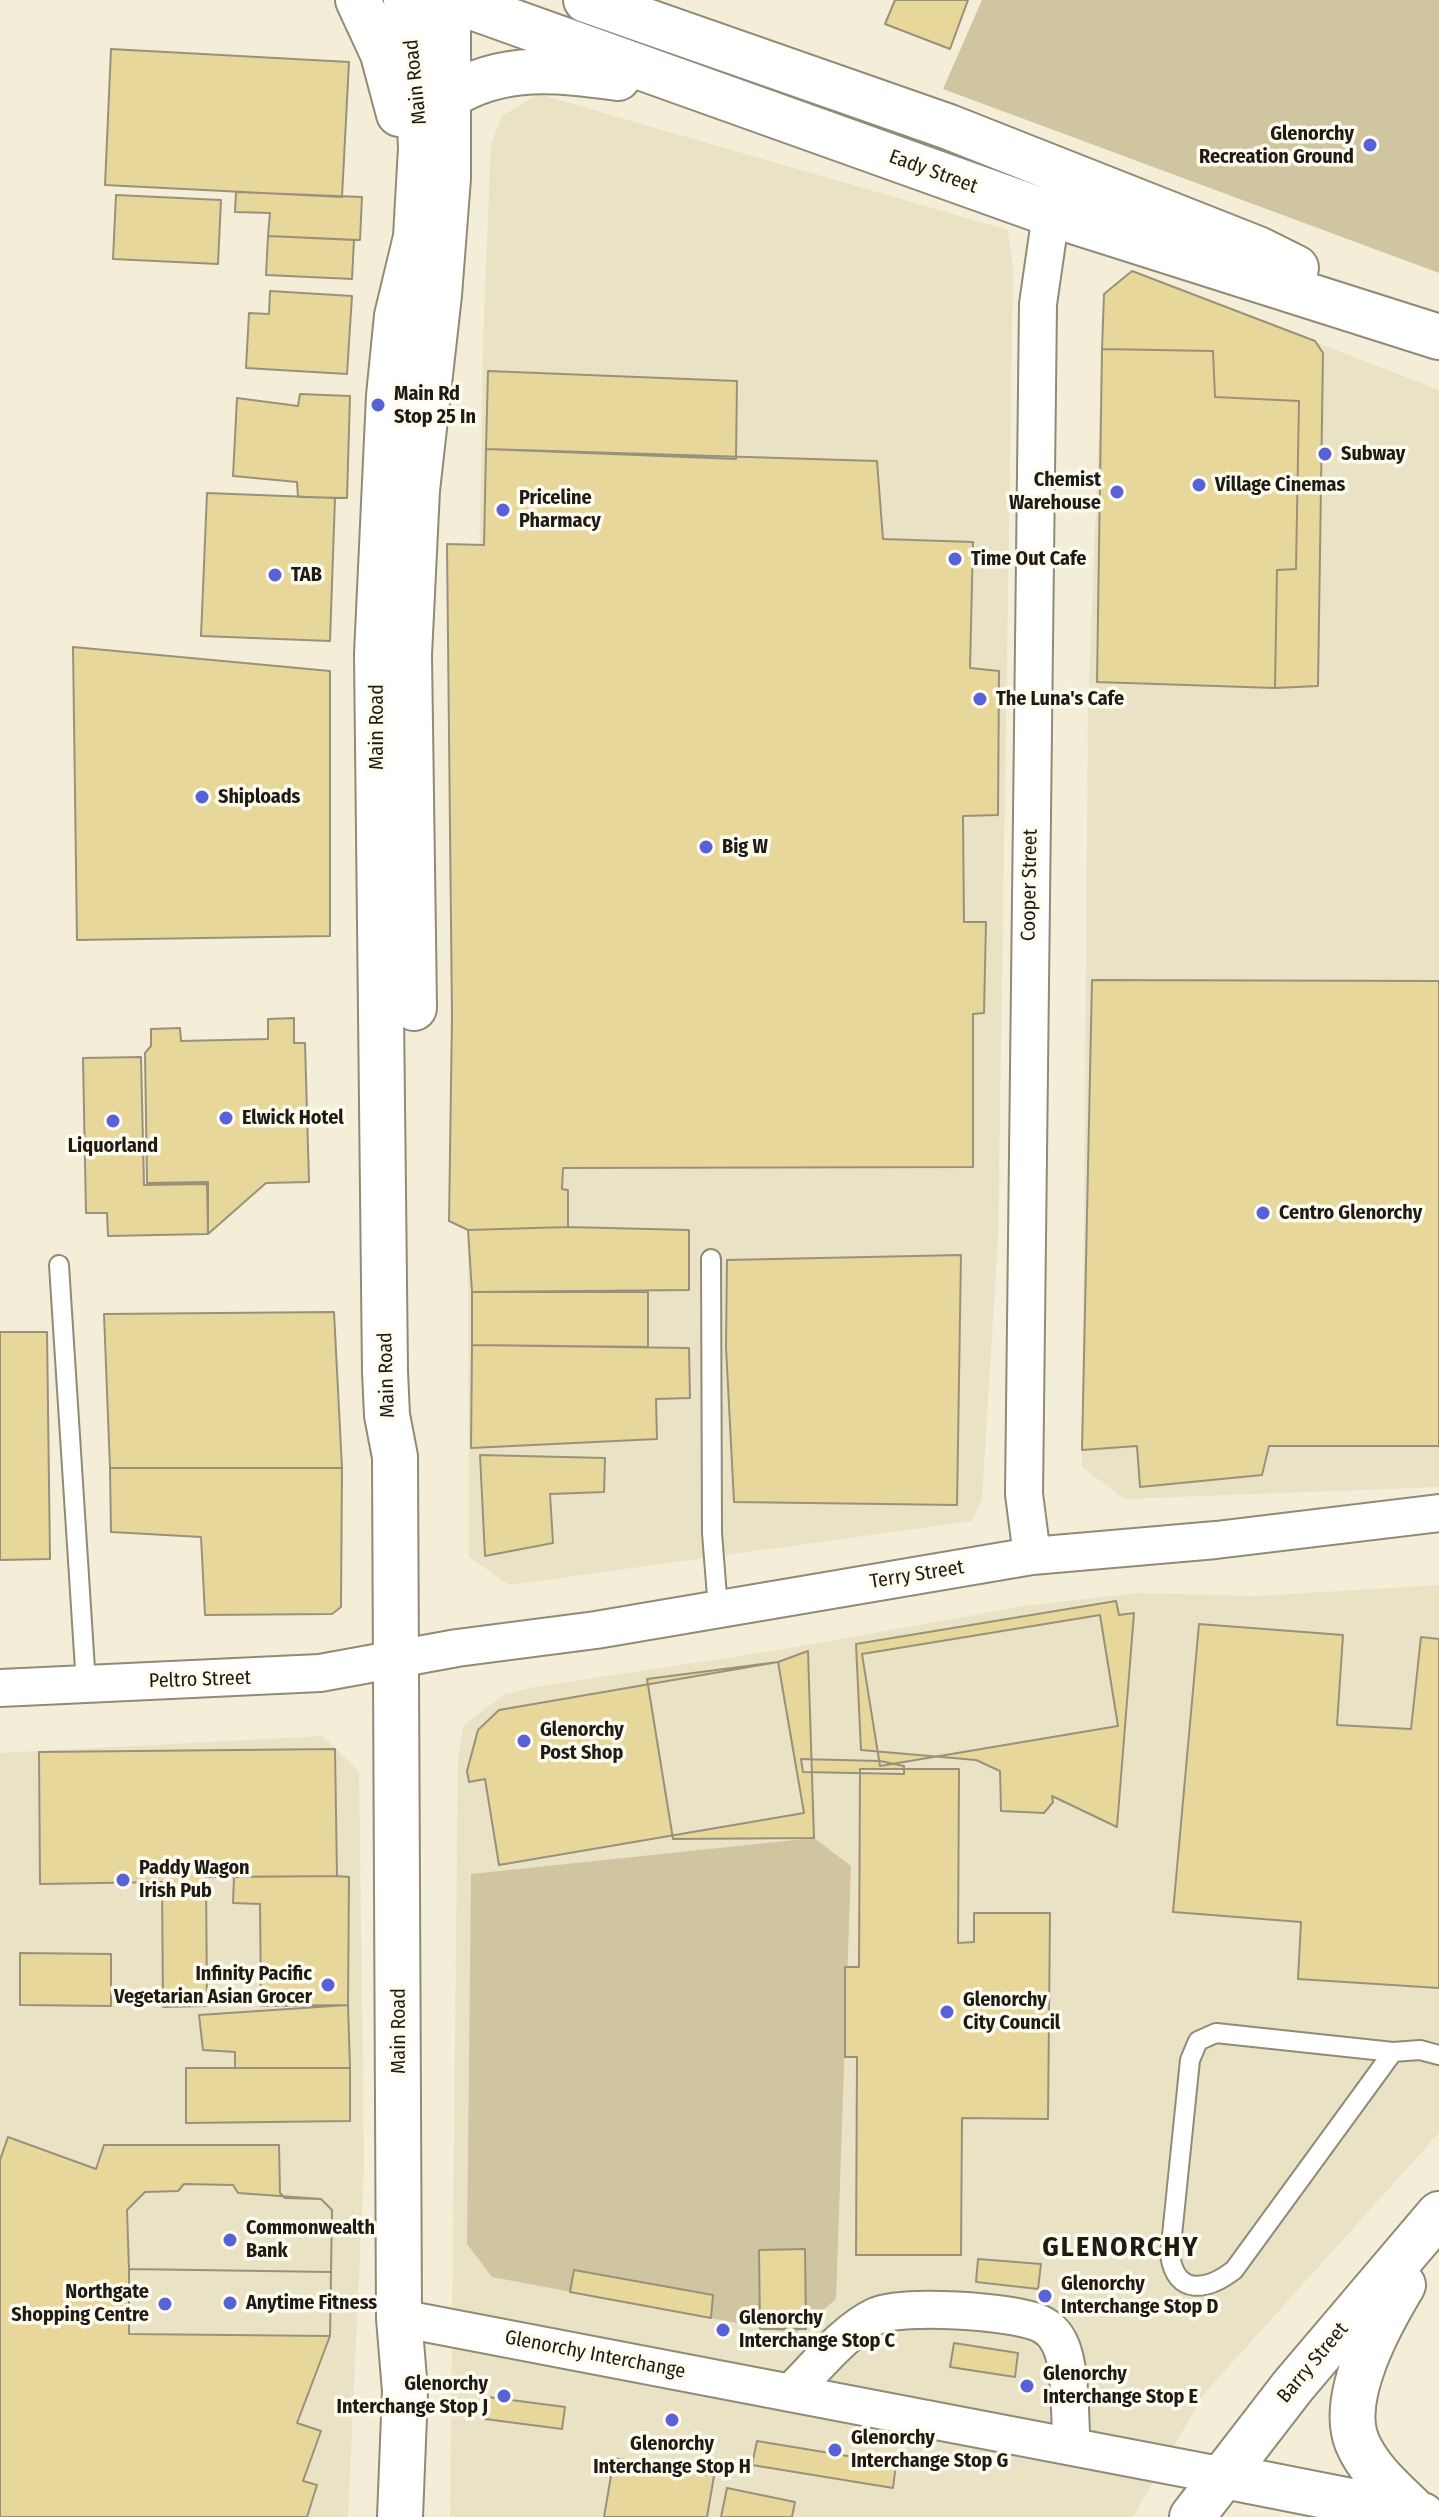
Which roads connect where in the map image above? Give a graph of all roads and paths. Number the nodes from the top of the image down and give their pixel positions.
1 (358, 0) edge
2 (406, 0) edge
3 (450, 0) edge
4 (586, 0) edge
5 (698, 89) junction
6 (450, 96) junction
7 (1051, 214) junction
8 (397, 316) junction
9 (1429, 334) edge
10 (711, 1259) dead end
11 (59, 1265) dead end
12 (395, 1457) junction
13 (1439, 1513) edge
14 (1032, 1556) junction
15 (718, 1609) junction
16 (398, 1659) junction
17 (86, 1685) junction
18 (0, 1688) edge
19 (1393, 2052) junction
20 (1439, 2055) edge
21 (1439, 2214) edge
22 (1439, 2222) edge
23 (399, 2318) junction
24 (790, 2393) junction
25 (1072, 2447) junction
26 (1224, 2476) junction
27 (1425, 2515) edge
28 (369, 2517) edge
29 (400, 2517) edge
30 (1192, 2517) edge

1 - 8 main road
2 - 8 main road, Main Road
3 - 5 main road, Eady Street
3 - 6 main road, Main Road
4 - 9 main road, Eady Street
5 - 6 main road
5 - 7 main road, Eady Street
6 - 12 main road, Main Road
7 - 9 main road, Eady Street
7 - 14 street, Cooper Street
8 - 12 main road, Main Road
10 - 15 lane
11 - 17 lane
12 - 16 main road, Main Road
13 - 14 street, Terry Street
14 - 15 street, Terry Street
15 - 16 street, Terry Street
16 - 17 street, Peltro Street
16 - 23 main road, Main Road
17 - 18 street, Peltro Street
19 - 19 lane
19 - 20 lane
21 - 26 main road, Barry Street
22 - 27 main road
23 - 24 street, Glenorchy Interchange
23 - 28 main road, Main Road
23 - 29 main road, Main Road
24 - 25 street, Glenorchy Interchange
24 - 25 street
25 - 26 street, Glenorchy Interchange
26 - 27 main road
26 - 30 main road, Barry Street

